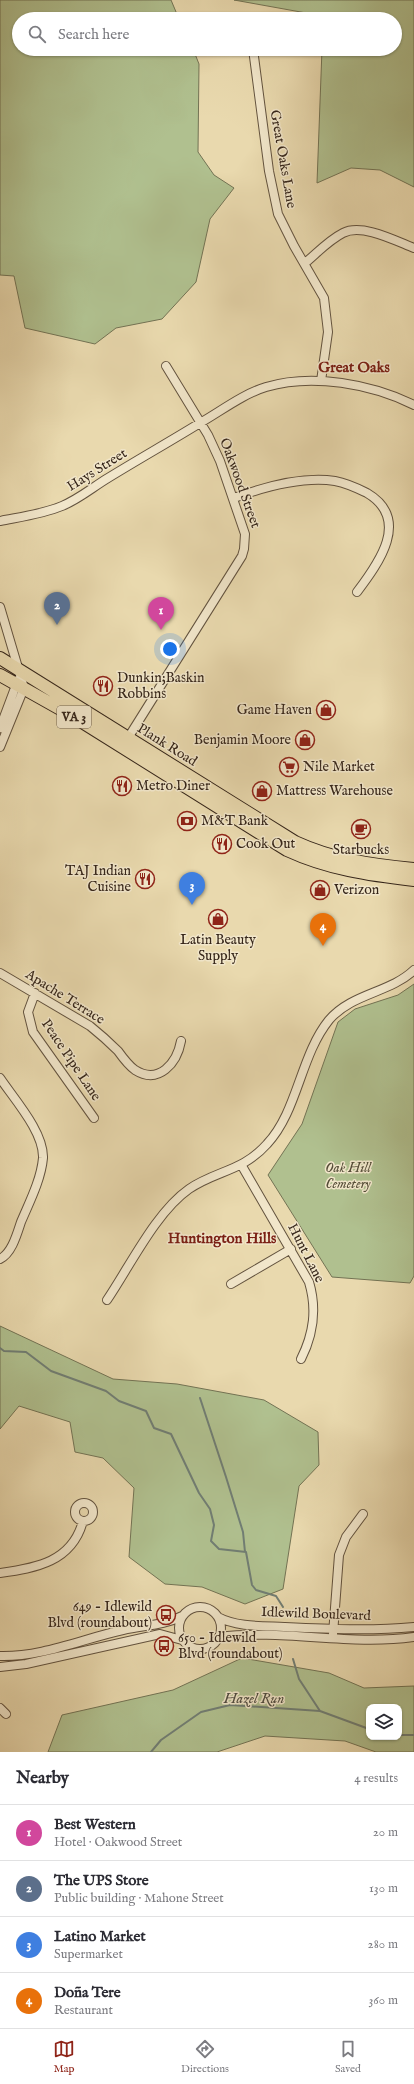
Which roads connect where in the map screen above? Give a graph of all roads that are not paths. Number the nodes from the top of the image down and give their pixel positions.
1 (254, 56) edge
2 (414, 248) edge
3 (305, 263) junction
4 (166, 366) dead end
5 (321, 381) junction
6 (414, 405) edge
7 (200, 423) junction
8 (234, 498) junction
9 (0, 521) edge
10 (357, 592) dead end
11 (0, 607) edge
12 (0, 658) edge
13 (20, 670) junction
14 (0, 675) edge
15 (20, 686) junction
16 (0, 728) edge
17 (128, 738) junction
18 (0, 747) edge
19 (162, 759) junction
20 (144, 760) junction
21 (170, 777) junction
22 (193, 779) junction
23 (414, 869) edge
24 (414, 880) edge
25 (414, 970) edge
26 (0, 973) edge
27 (34, 993) junction
28 (181, 1041) dead end
29 (0, 1078) edge
30 (94, 1118) dead end
31 (242, 1166) junction
32 (291, 1249) junction
33 (0, 1259) edge
34 (231, 1284) dead end
35 (107, 1300) dead end
36 (301, 1359) dead end
37 (363, 1514) dead end
38 (83, 1521) dead end
39 (0, 1573) edge
40 (182, 1616) junction
41 (218, 1616) junction
42 (414, 1627) edge
43 (333, 1633) junction
44 (219, 1637) junction
45 (414, 1637) edge
46 (182, 1640) junction
47 (0, 1656) edge
48 (0, 1667) edge

1 - 3 street, Great Oaks Lane
2 - 3 street
3 - 5 street, Great Oaks Lane
4 - 7 street, Oakwood Street
5 - 6 street, Hays Street
5 - 7 street, Hays Street
7 - 8 street, Oakwood Street
7 - 9 street, Hays Street
8 - 10 street
8 - 17 street, Oakwood Street
11 - 13 street
12 - 13 highway, Plank Road / VA 3
13 - 15 street
13 - 17 highway, Plank Road / VA 3
14 - 15 highway, Plank Road / VA 3
15 - 16 street
15 - 18 street
15 - 20 highway, Plank Road / VA 3
17 - 19 highway, Plank Road / VA 3
19 - 20 highway
19 - 22 highway, Plank Road / VA 3
20 - 21 highway, Plank Road / VA 3
21 - 22 highway
21 - 24 highway, Plank Road / VA 3
22 - 23 highway, Plank Road / VA 3
25 - 31 street
26 - 27 street, Apache Terrace
27 - 28 street, Apache Terrace
27 - 30 street, Peace Pipe Lane
29 - 33 street
31 - 32 street, Hunt Lane
31 - 35 street
32 - 34 street
32 - 36 street, Hunt Lane
37 - 43 street
38 - 39 street
40 - 41 street
40 - 46 street
40 - 47 street
41 - 43 street, Idlewild Boulevard
41 - 44 street
42 - 43 street, Idlewild Boulevard
43 - 44 street, Idlewild Boulevard
43 - 45 street, Idlewild Boulevard
44 - 46 street
46 - 48 street

